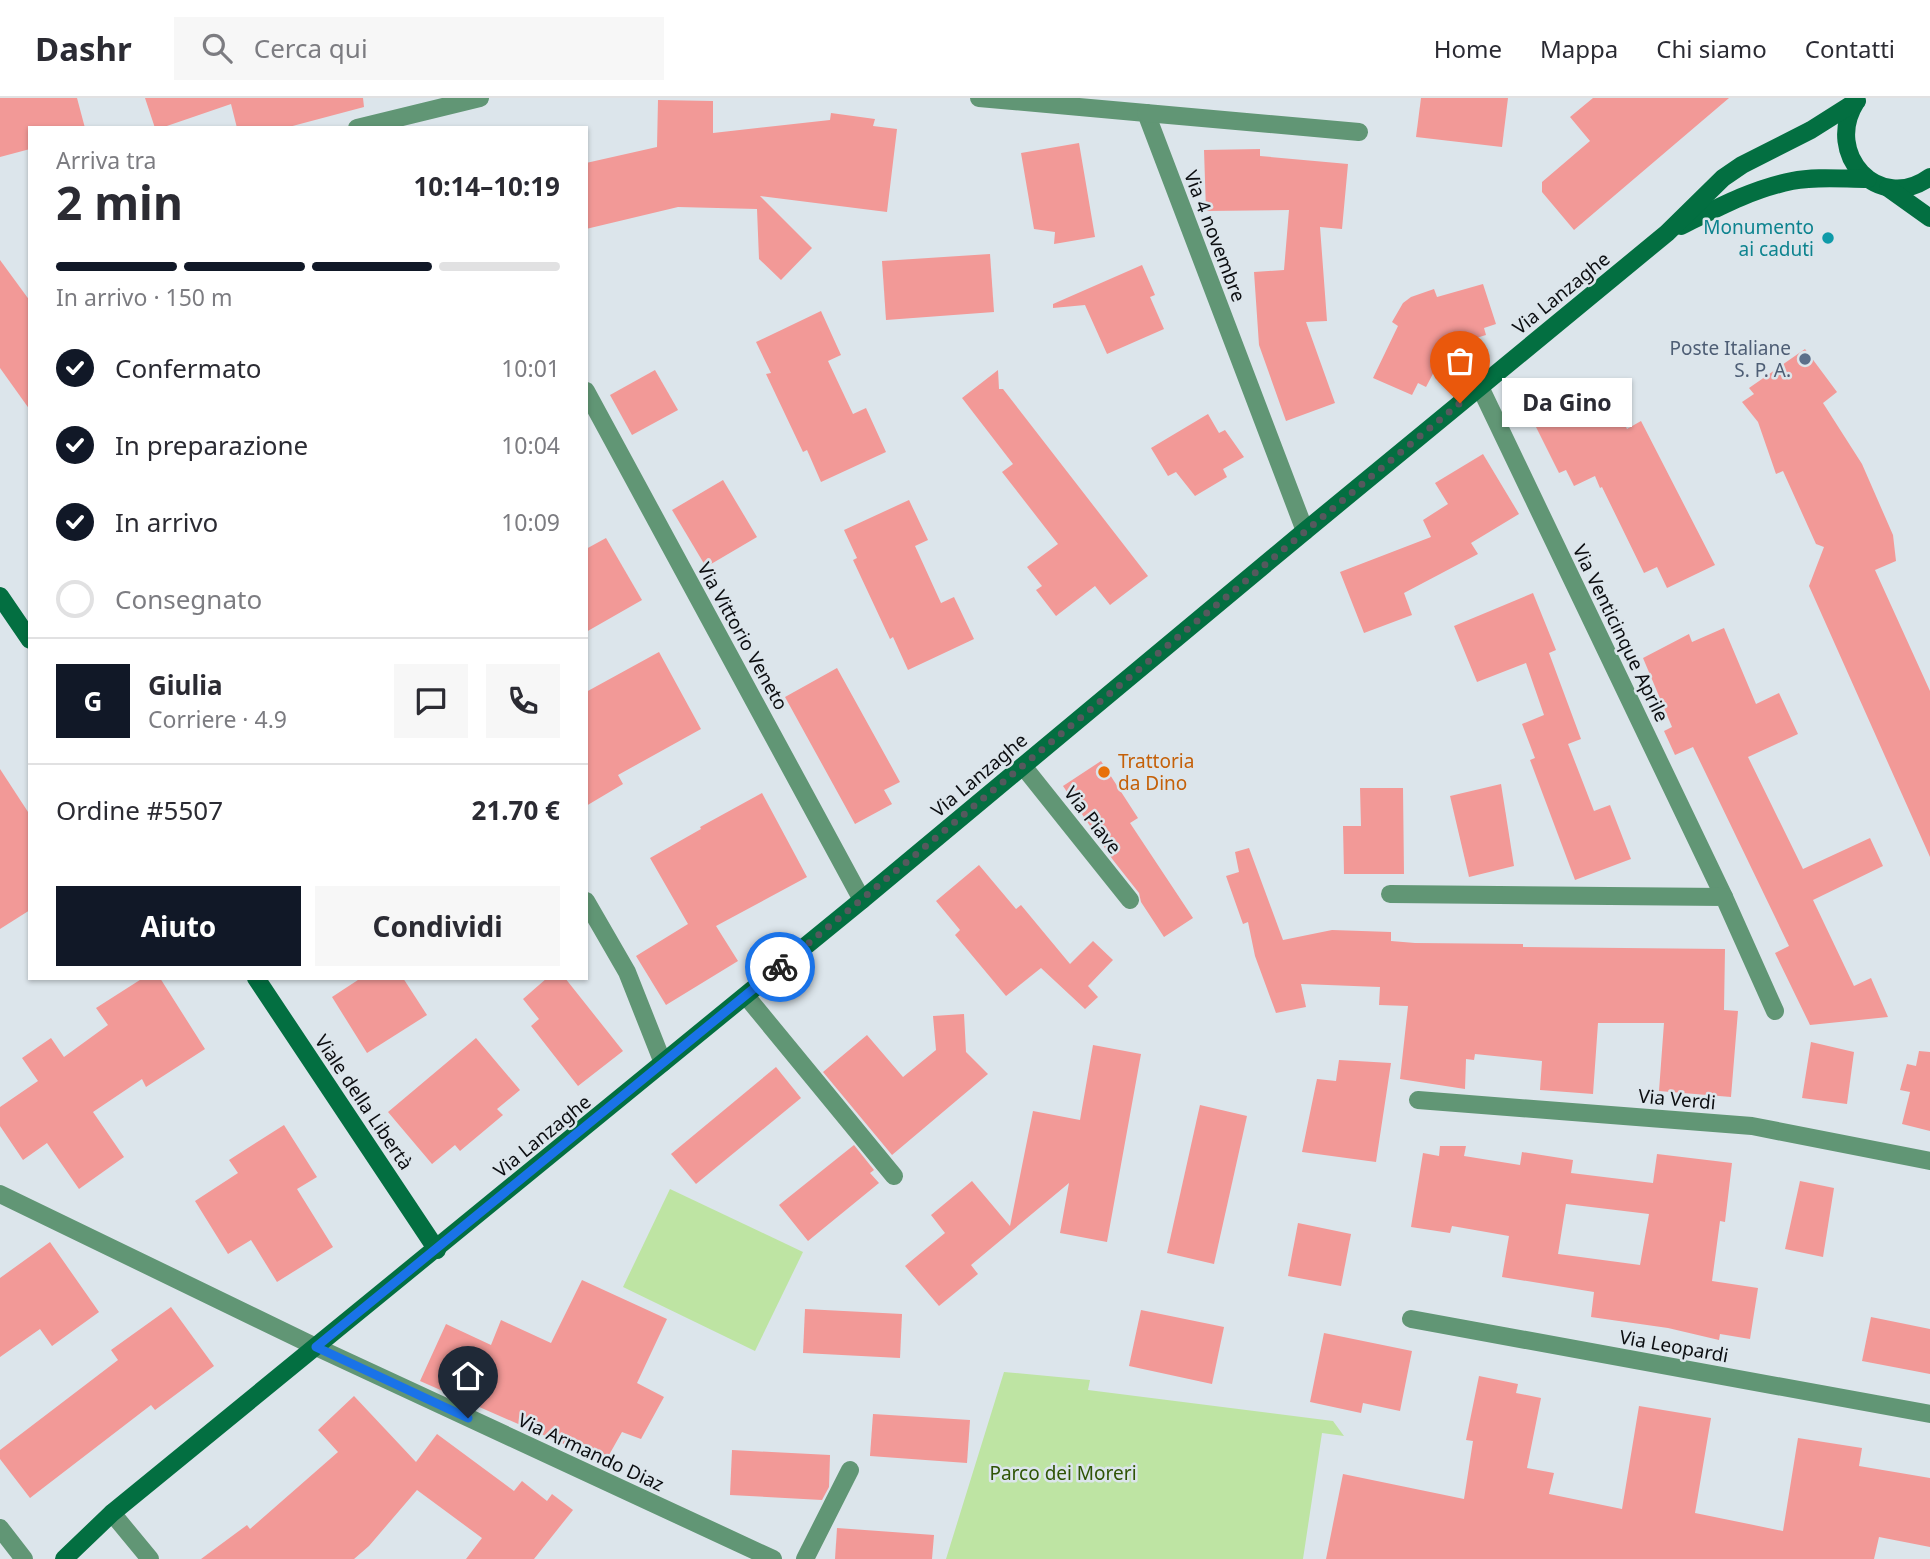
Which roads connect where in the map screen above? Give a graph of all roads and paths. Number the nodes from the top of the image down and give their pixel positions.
1 (480, 98) edge
2 (979, 98) edge
3 (1858, 99) edge
4 (1146, 113) junction
5 (365, 126) edge
6 (1359, 132) dead end
7 (1930, 177) edge
8 (1868, 179) junction
9 (1888, 188) junction
10 (1930, 218) edge
11 (1667, 233) junction
12 (1480, 387) junction
13 (588, 395) edge
14 (1305, 531) junction
15 (0, 596) edge
16 (28, 637) edge
17 (1023, 766) junction
18 (1390, 894) dead end
19 (1724, 897) junction
20 (862, 900) junction
21 (1130, 901) dead end
22 (588, 904) edge
23 (257, 980) edge
24 (746, 996) junction
25 (1775, 1011) dead end
26 (663, 1063) junction
27 (1418, 1100) dead end
28 (1930, 1161) edge
29 (894, 1176) dead end
30 (0, 1194) edge
31 (437, 1250) junction
32 (1411, 1319) dead end
33 (316, 1347) junction
34 (1930, 1414) edge
35 (850, 1470) dead end
36 (112, 1513) junction
37 (0, 1528) edge
38 (24, 1559) edge
39 (64, 1559) edge
40 (150, 1559) edge
41 (773, 1559) edge
42 (804, 1559) edge

1 - 5 street
2 - 4 street
3 - 8 street
3 - 11 street, Via Lanzaghe
4 - 6 street
4 - 14 street, Via 4 novembre
7 - 9 street
8 - 9 street
8 - 11 street, Via Lanzaghe
9 - 10 street
11 - 12 street, Via Lanzaghe
12 - 14 street, Via Lanzaghe
12 - 19 street, Via Venticinque Aprile
13 - 20 street, Via Vittorio Veneto
14 - 17 street, Via Lanzaghe
15 - 16 street
17 - 20 street, Via Lanzaghe
17 - 21 street, Via Piave
18 - 19 street
19 - 25 street, Via Venticinque Aprile
20 - 24 street, Via Lanzaghe
22 - 26 street
23 - 31 street, Viale della Libertà
24 - 26 street, Via Lanzaghe
24 - 29 street
26 - 31 street, Via Lanzaghe
27 - 28 street, Via Verdi
30 - 33 street
31 - 33 street, Via Lanzaghe
32 - 34 street, Via Leopardi
33 - 36 street, Via Lanzaghe
33 - 41 street, Via Armando Diaz
35 - 42 street
36 - 39 street, Via Lanzaghe
36 - 40 street
37 - 38 street

